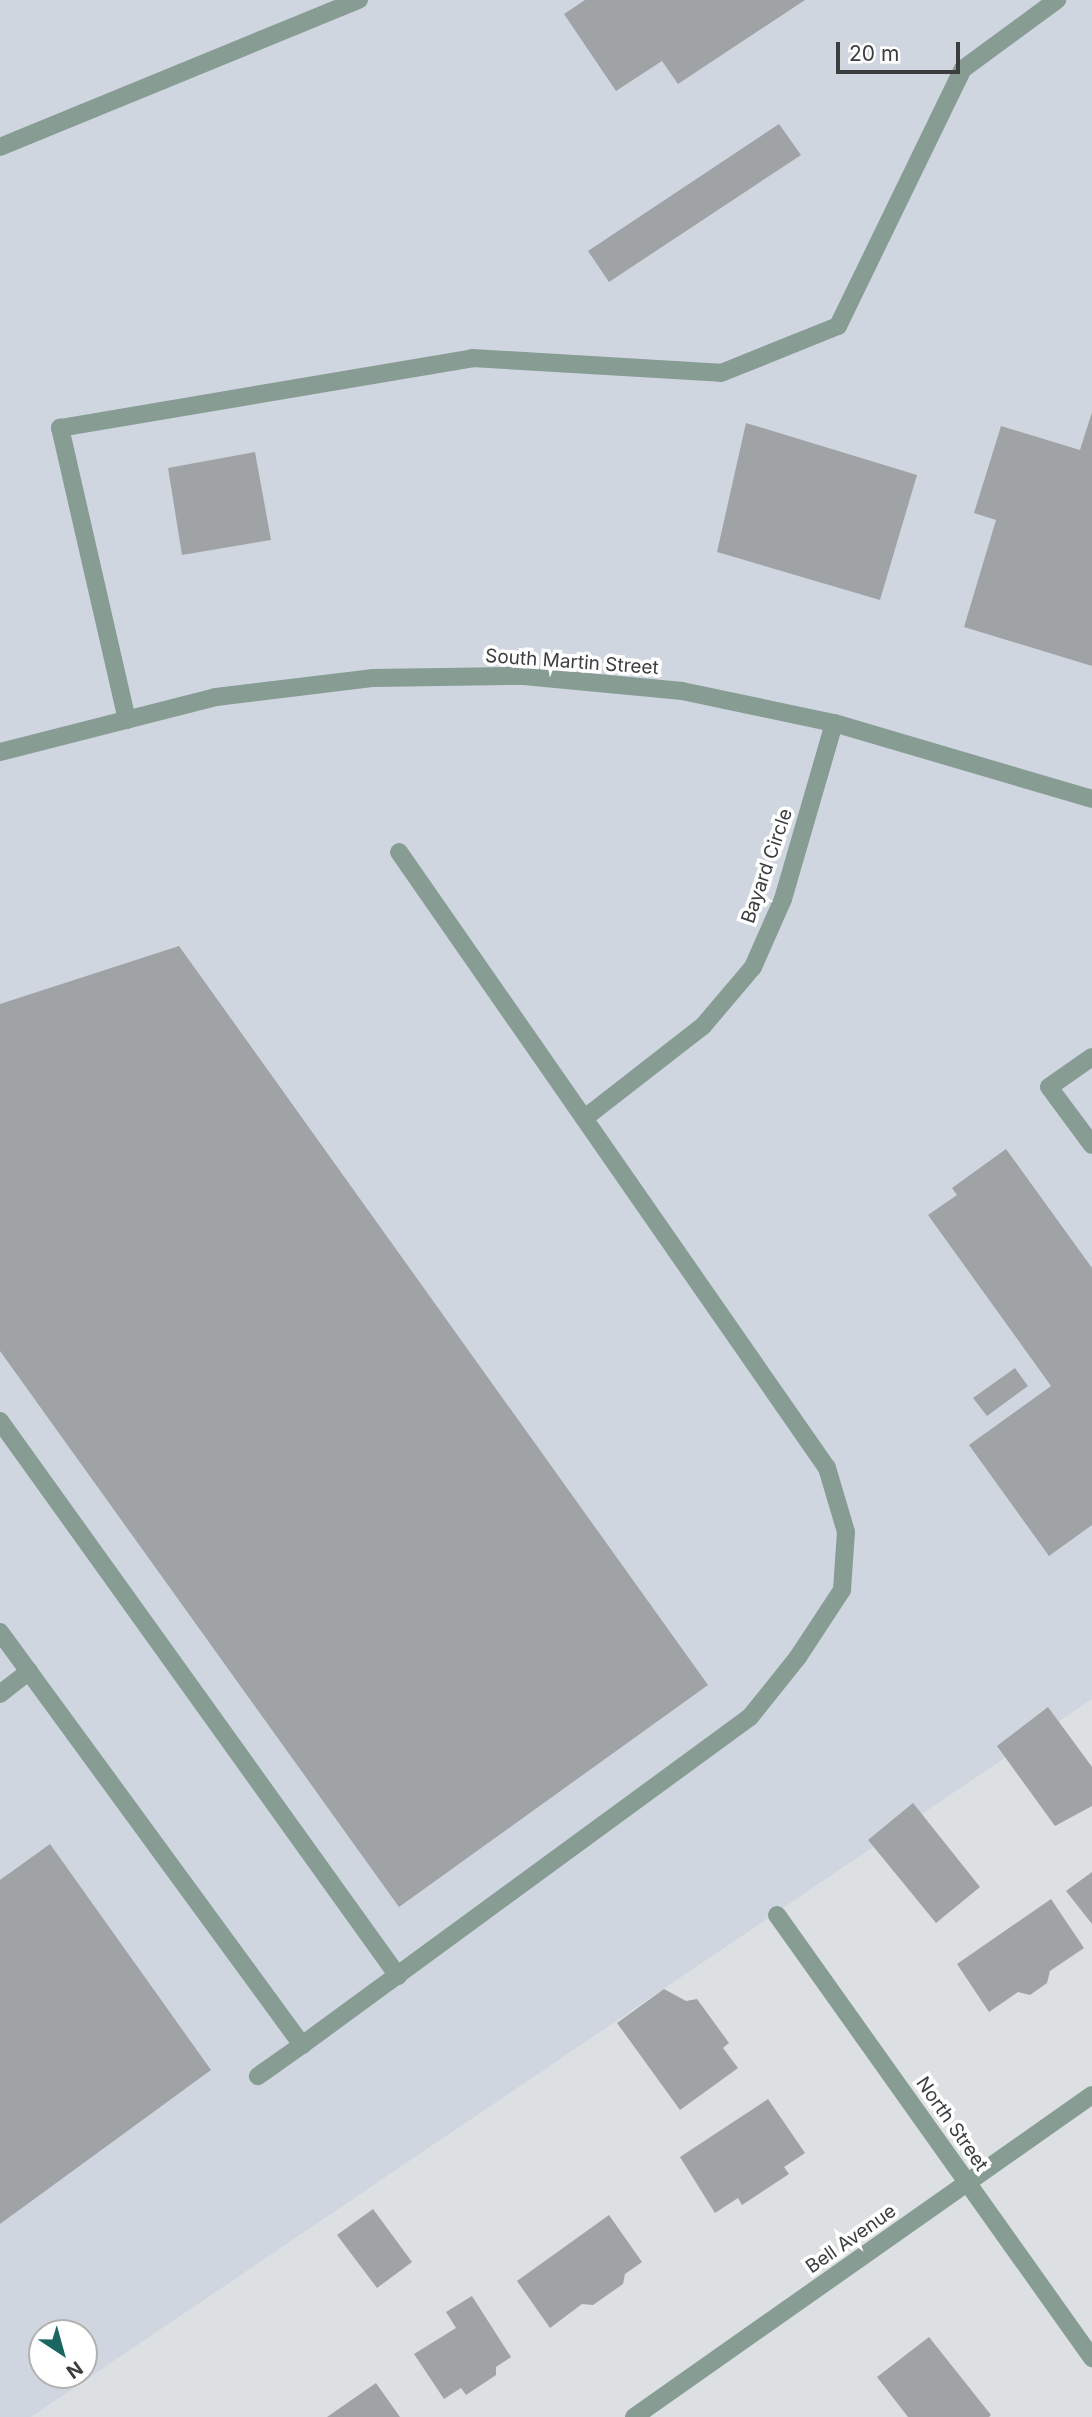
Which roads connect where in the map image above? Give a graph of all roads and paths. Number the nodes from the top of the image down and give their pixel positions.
1 (359, 0) edge
2 (1057, 0) edge
3 (0, 147) edge
4 (127, 720) junction
5 (834, 723) junction
6 (0, 752) edge
7 (1092, 799) edge
8 (399, 852) dead end
9 (1092, 1057) edge
10 (586, 1117) junction
11 (1092, 1145) edge
12 (0, 1421) edge
13 (0, 1632) edge
14 (29, 1671) junction
15 (0, 1694) edge
16 (776, 1915) dead end
17 (398, 1976) junction
18 (302, 2045) junction
19 (258, 2076) dead end
20 (1092, 2095) edge
21 (967, 2182) junction
22 (1092, 2358) edge
23 (634, 2417) edge

1 - 3 street
2 - 4 street
4 - 5 street, South Martin Street
4 - 6 street, South Martin Street
5 - 7 street, South Martin Street
5 - 10 street, Bayard Circle
8 - 10 street
9 - 11 street
10 - 17 street
12 - 17 street
13 - 14 street
14 - 15 street
14 - 18 street
16 - 21 street, North Street
17 - 18 street
18 - 19 street
20 - 21 street, Bell Avenue
21 - 22 street, North Street
21 - 23 street, Bell Avenue

